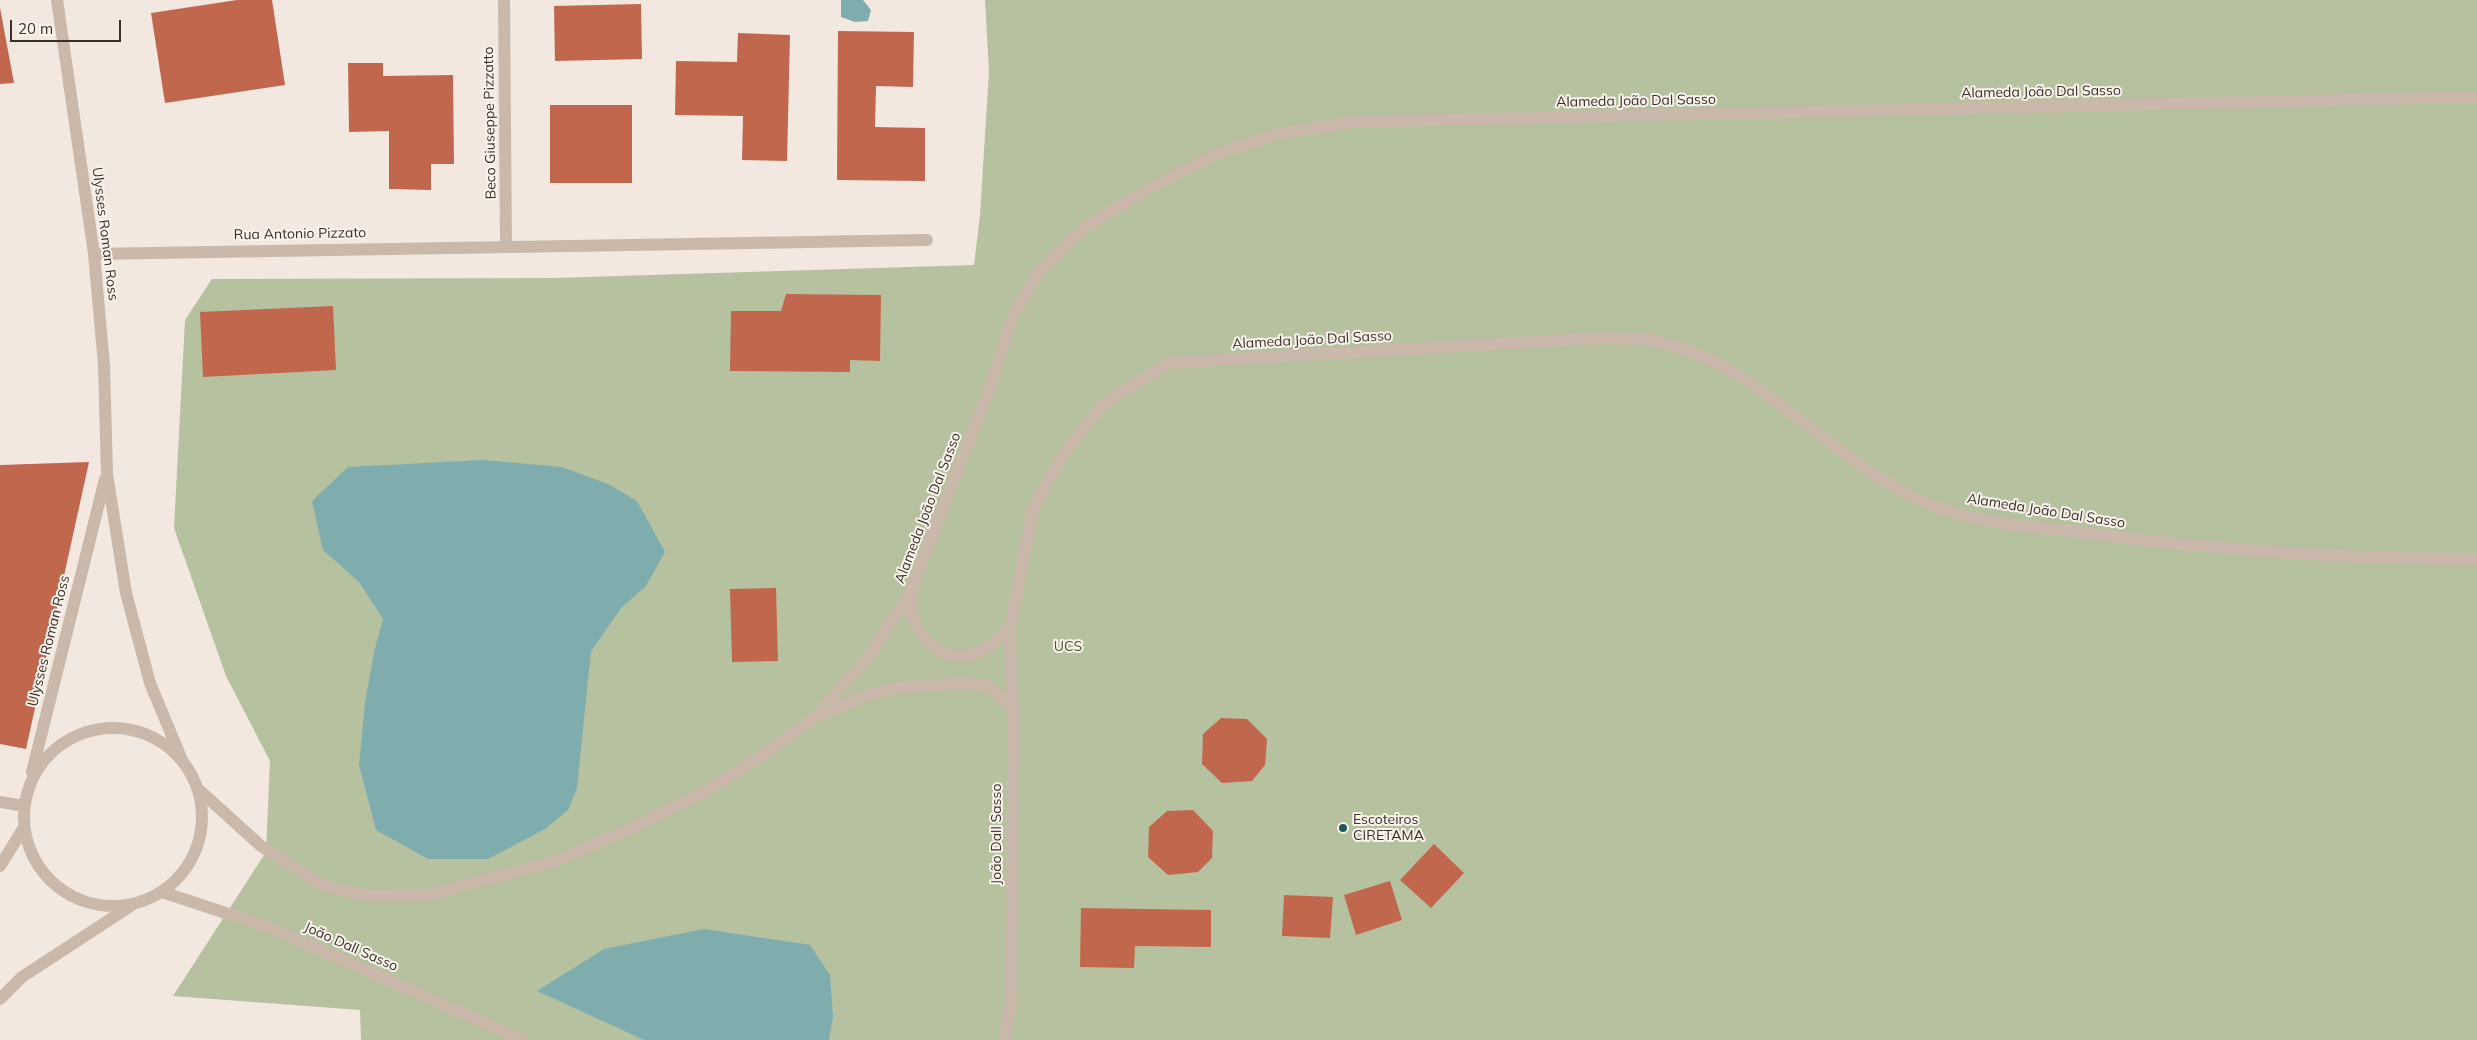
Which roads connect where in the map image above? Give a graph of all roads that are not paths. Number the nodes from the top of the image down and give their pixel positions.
1 (56, 0) edge
2 (504, 0) edge
3 (2477, 97) edge
4 (927, 240) dead end
5 (506, 245) junction
6 (94, 254) junction
7 (106, 474) junction
8 (2477, 559) edge
9 (911, 591) junction
10 (1010, 627) junction
11 (1013, 710) junction
12 (814, 718) junction
13 (182, 760) junction
14 (29, 787) junction
15 (198, 789) junction
16 (0, 802) edge
17 (24, 806) junction
18 (23, 829) junction
19 (0, 866) edge
20 (162, 892) junction
21 (134, 904) junction
22 (0, 999) edge
23 (523, 1040) edge
24 (1005, 1040) edge

1 - 6 street, Ulysses Roman Ross
2 - 5 street, Beco Giuseppe Pizzatto
3 - 9 street, Alameda João Dal Sasso
4 - 5 street, Rua Antonio Pizzato
5 - 6 street, Rua Antonio Pizzato
6 - 7 street, Ulysses Roman Ross
7 - 13 street, Ulysses Roman Ross
7 - 14 street, Ulysses Roman Ross
8 - 10 street, Alameda João Dal Sasso
9 - 10 street, Alameda João Dal Sasso
9 - 12 street
10 - 11 street, João Dall Sasso
11 - 12 street
11 - 24 street, João Dall Sasso
12 - 15 street
13 - 14 street, Ulysses Roman Ross
13 - 15 street, Ulysses Roman Ross
14 - 17 street, Ulysses Roman Ross
15 - 20 street, Ulysses Roman Ross
16 - 17 street
17 - 18 street, Ulysses Roman Ross
18 - 19 street, Ulysses Roman Ross
18 - 21 street, Ulysses Roman Ross
20 - 21 street, Ulysses Roman Ross
20 - 23 street, João Dall Sasso
21 - 22 street, Ulysses Roman Ross

